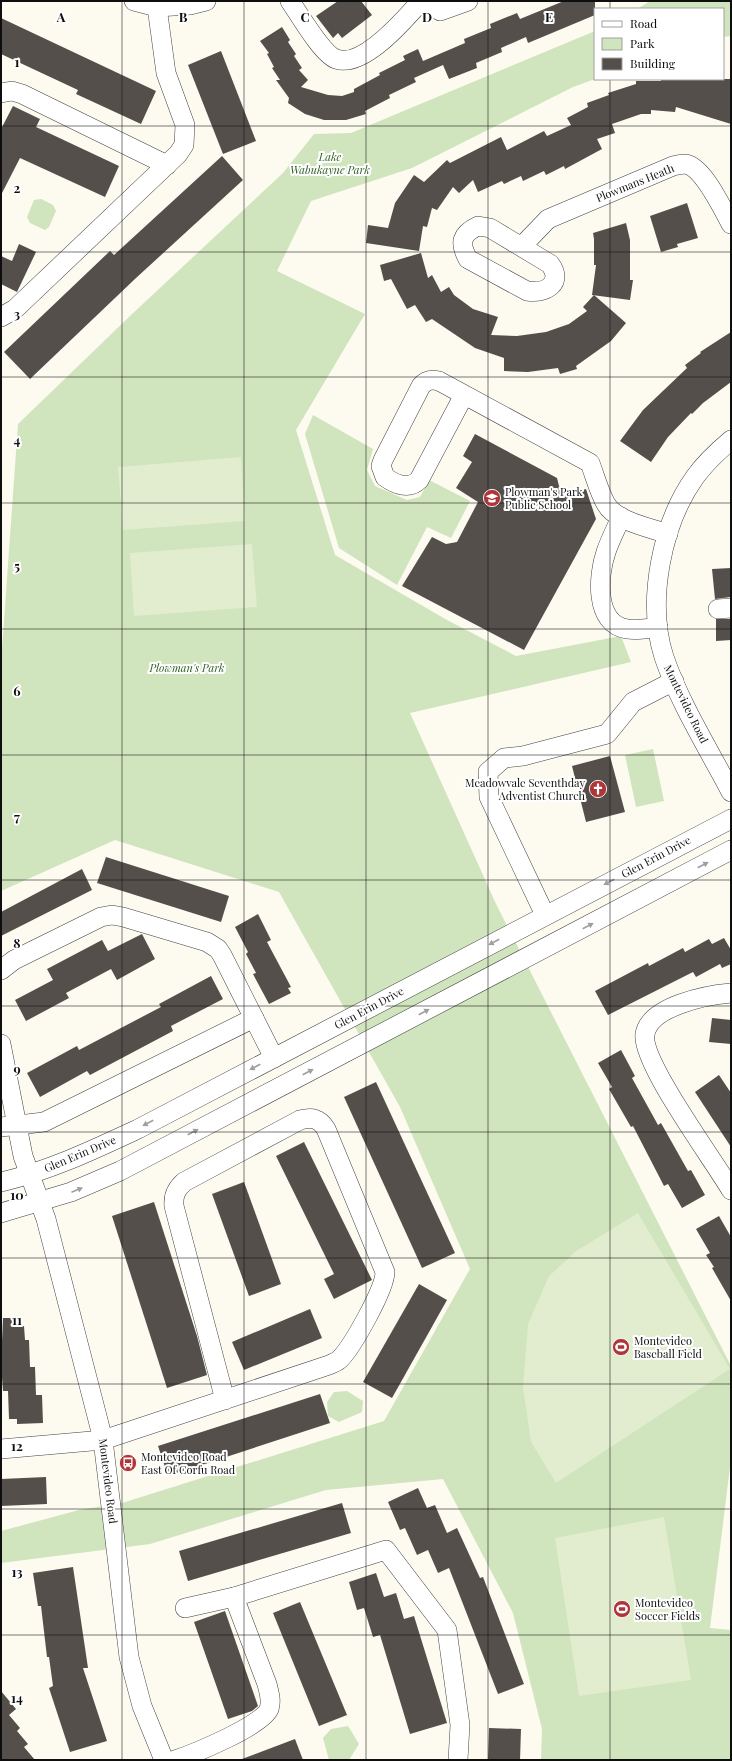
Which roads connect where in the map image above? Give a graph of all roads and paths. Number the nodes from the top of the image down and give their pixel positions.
1 (134, 1) edge
2 (206, 1) edge
3 (290, 1) edge
4 (423, 1) edge
5 (468, 1) edge
6 (157, 7) junction
7 (1, 92) edge
8 (167, 165) junction
9 (731, 224) edge
10 (522, 246) junction
11 (1, 317) edge
12 (464, 395) junction
13 (731, 440) edge
14 (621, 517) junction
15 (668, 534) junction
16 (658, 627) junction
17 (674, 681) junction
18 (731, 792) edge
19 (731, 818) edge
20 (731, 850) edge
21 (545, 915) junction
22 (1, 970) edge
23 (731, 993) edge
24 (254, 1018) junction
25 (1, 1044) edge
26 (274, 1058) junction
27 (9, 1126) edge
28 (30, 1175) junction
29 (1, 1182) edge
30 (731, 1190) edge
31 (40, 1203) junction
32 (1, 1213) edge
33 (225, 1400) junction
34 (103, 1440) junction
35 (1, 1449) edge
36 (234, 1597) junction
37 (185, 1608) dead end
38 (164, 1760) edge
39 (175, 1760) edge
40 (458, 1760) edge

1 - 6 street
2 - 6 street
3 - 4 street
4 - 5 street
6 - 8 street
7 - 8 street
8 - 11 street
9 - 10 street, Plowmans Heath
10 - 10 street
12 - 12 street
12 - 14 street
13 - 15 street, Montevideo Road
14 - 15 street
14 - 16 street
15 - 16 street, Montevideo Road
16 - 17 street, Montevideo Road
17 - 18 street, Montevideo Road
17 - 21 street
19 -> 21 street, Glen Erin Drive
31 -> 20 street
21 -> 26 street, Glen Erin Drive
22 - 24 street
23 - 30 street
24 - 26 street
24 - 27 street
25 - 27 street, Montevideo Road
26 -> 28 street, Glen Erin Drive
27 - 28 street, Montevideo Road
28 - 29 street, Glen Erin Drive
28 - 31 street, Montevideo Road
31 - 32 street
31 - 34 street, Montevideo Road
33 - 33 street
33 - 34 street
34 - 35 street
34 - 38 street, Montevideo Road
36 - 37 street
36 - 39 street
36 - 40 street

